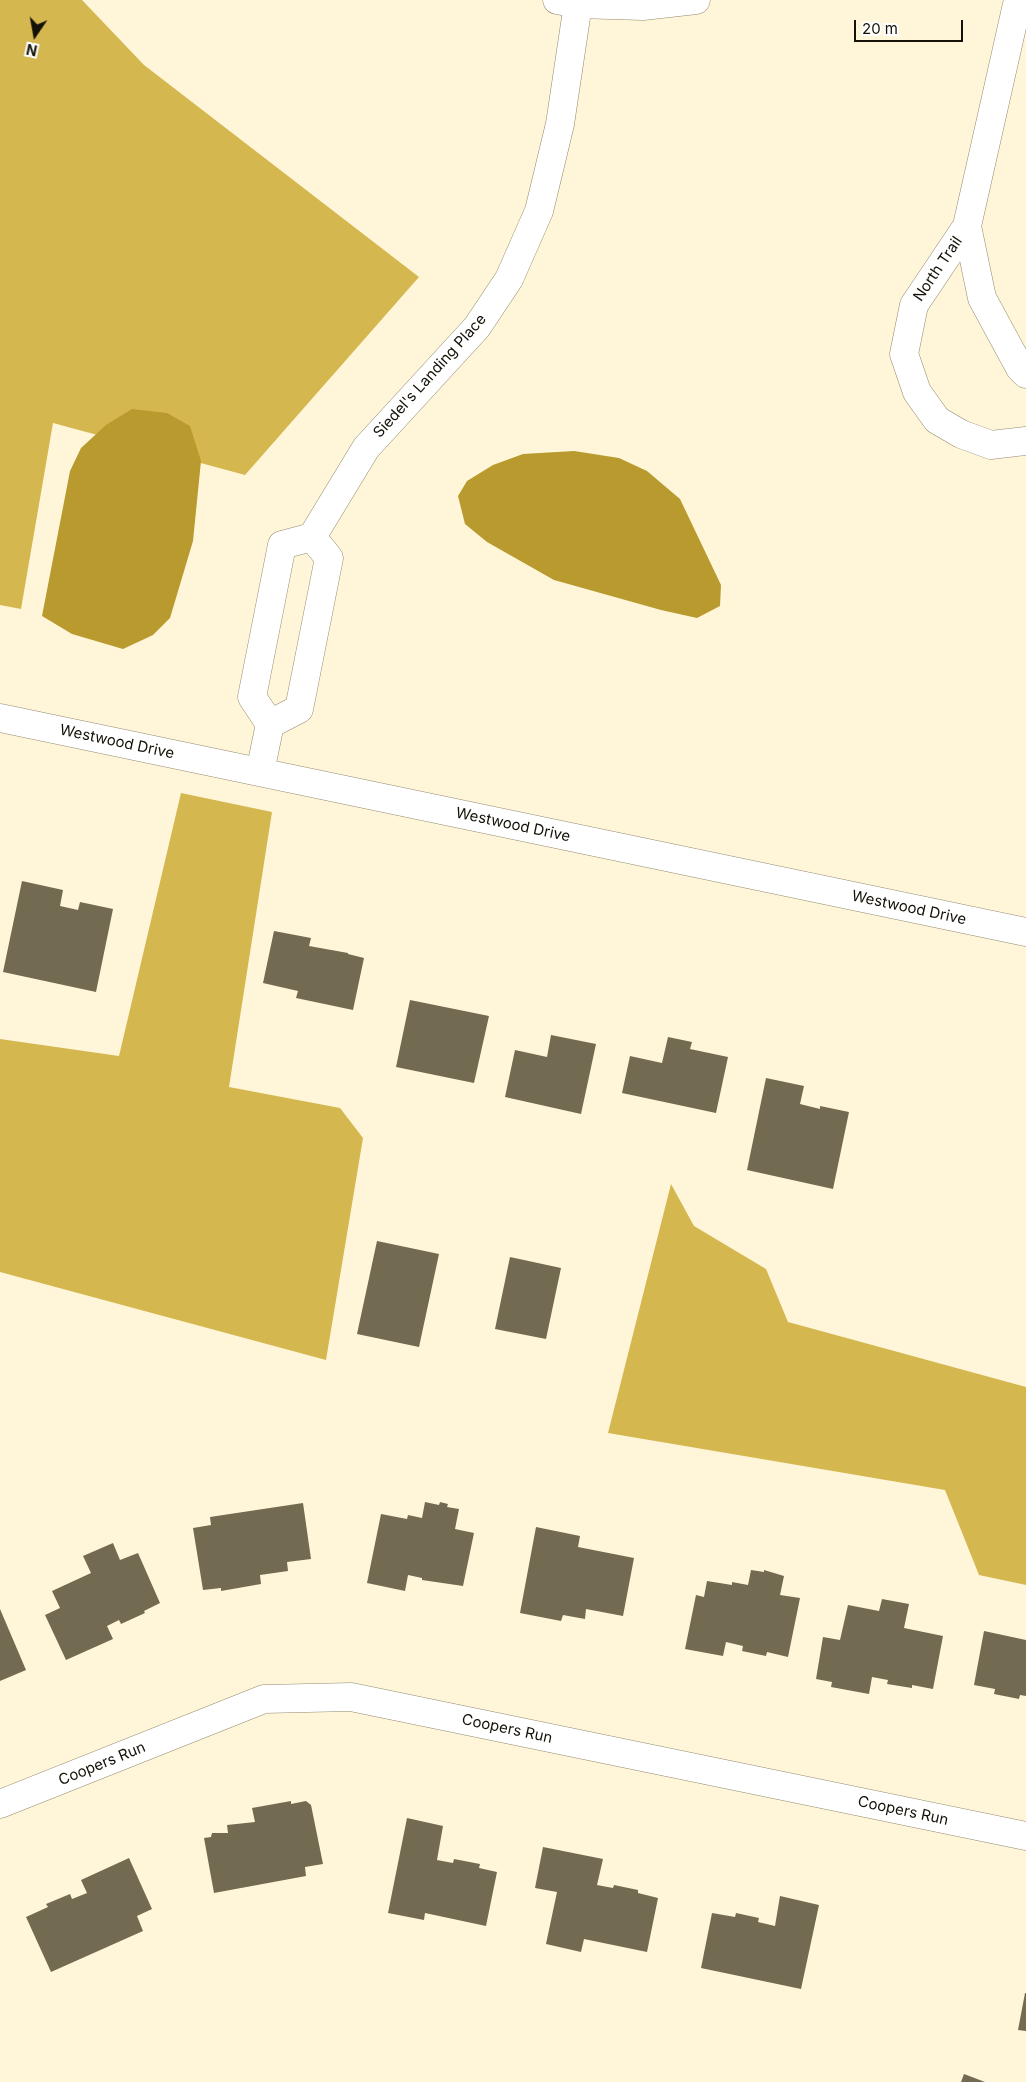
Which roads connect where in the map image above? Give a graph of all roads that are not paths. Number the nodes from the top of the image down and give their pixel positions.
1 (696, 0) edge
2 (1018, 0) edge
3 (568, 2) edge
4 (968, 226) junction
5 (1026, 374) edge
6 (1026, 441) edge
7 (312, 537) junction
8 (0, 718) edge
9 (270, 724) junction
10 (260, 772) junction
11 (1026, 932) edge
12 (0, 1804) edge
13 (1026, 1836) edge

1 - 3 street
2 - 4 street, North Trail
3 - 7 street, Siedel's Landing Place
4 - 5 street, North Trail
4 - 6 street, North Trail
7 - 9 street
7 - 9 street
8 - 10 street, Westwood Drive
9 - 10 street
10 - 11 street, Westwood Drive
12 - 13 street, Coopers Run

